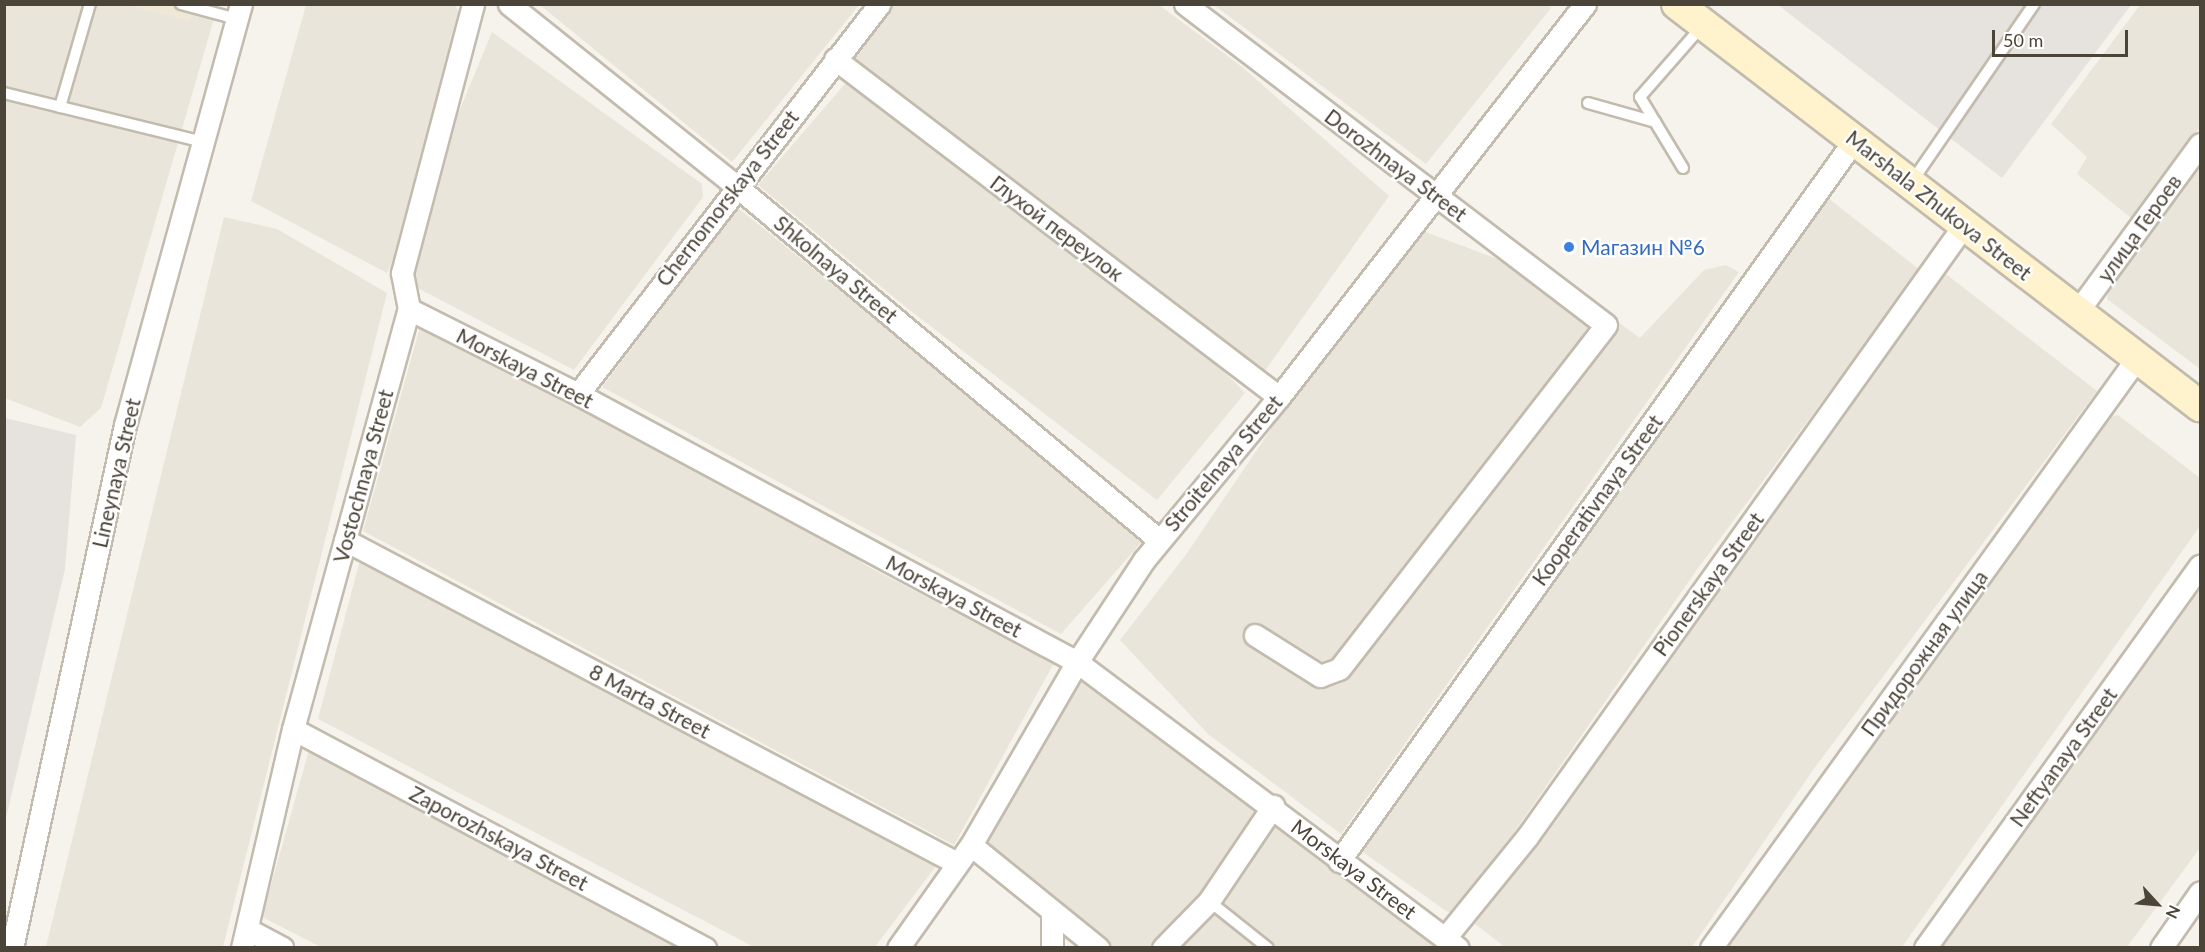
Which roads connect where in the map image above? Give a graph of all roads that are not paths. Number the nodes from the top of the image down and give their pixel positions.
1 (90, 4) edge
2 (181, 4) edge
3 (473, 4) edge
4 (509, 4) edge
5 (879, 4) edge
6 (1185, 4) edge
7 (1585, 4) edge
8 (2034, 4) edge
9 (1687, 11) edge
10 (239, 12) edge
11 (835, 59) junction
12 (4, 93) edge
13 (1588, 103) dead end
14 (60, 107) junction
15 (1655, 122) junction
16 (1855, 139) junction
17 (203, 142) junction
18 (2200, 144) edge
19 (1683, 168) dead end
20 (1911, 183) junction
21 (735, 185) junction
22 (1436, 196) junction
23 (1964, 225) junction
24 (409, 309) junction
25 (2077, 312) junction
26 (2137, 358) junction
27 (578, 394) junction
28 (1279, 397) junction
29 (2200, 406) edge
30 (345, 540) junction
31 (1159, 540) junction
32 (2200, 566) edge
33 (1255, 635) dead end
34 (1077, 662) junction
35 (293, 729) junction
36 (1272, 806) junction
37 (971, 845) junction
38 (1340, 861) junction
39 (955, 862) junction
40 (2200, 892) edge
41 (1209, 901) junction
42 (1052, 911) junction
43 (245, 938) edge
44 (1452, 943) edge
45 (12, 948) edge
46 (282, 948) edge
47 (705, 948) edge
48 (898, 948) edge
49 (1052, 948) edge
50 (1098, 948) edge
51 (1163, 948) edge
52 (1268, 948) edge
53 (1711, 948) edge
54 (1925, 948) edge
55 (2161, 948) edge

1 - 14 lane
2 - 10 lane
3 - 24 street, Vostochnaya Street
4 - 21 street, Shkolnaya Street
5 - 11 street, Chernomorskaya Street
6 - 22 street, Dorozhnaya Street
7 - 22 street, Stroitelnaya Street
8 - 20 lane
9 - 15 lane
9 - 16 main road, Marshala Zhukova Street
10 - 17 street, Lineynaya Street
11 - 21 street, Chernomorskaya Street
11 - 28 street, Глухой переулок
12 - 14 lane
13 - 15 lane
14 - 17 lane
15 - 19 lane
16 - 20 main road, Marshala Zhukova Street
16 - 38 street, Kooperativnaya Street
17 - 45 street, Lineynaya Street
18 - 25 street, улица Героев
20 - 23 main road, Marshala Zhukova Street
21 - 27 street, Chernomorskaya Street
21 - 31 street, Shkolnaya Street
22 - 28 street, Stroitelnaya Street
22 - 33 street, Dorozhnaya Street
23 - 25 main road, Marshala Zhukova Street
23 - 44 street, Pionerskaya Street
24 - 27 street, Morskaya Street
24 - 30 street, Vostochnaya Street
25 - 26 main road, Marshala Zhukova Street
26 - 29 main road, Marshala Zhukova Street
26 - 53 street, Придорожная улица
27 - 34 street, Morskaya Street
28 - 31 street, Stroitelnaya Street
30 - 35 street, Vostochnaya Street
30 - 39 street, 8 Marta Street
31 - 34 street, Stroitelnaya Street
32 - 54 street, Neftyanaya Street
34 - 36 street, Morskaya Street
34 - 37 street, Stroitelnaya Street
35 - 43 street, Vostochnaya Street
35 - 47 street, Zaporozhskaya Street
36 - 38 street, Morskaya Street
36 - 41 street
37 - 39 street, Stroitelnaya Street
37 - 42 street
38 - 44 street, Morskaya Street
39 - 48 street, Stroitelnaya Street
40 - 55 street
41 - 51 street
41 - 52 lane
42 - 49 street
42 - 50 street
43 - 46 street

